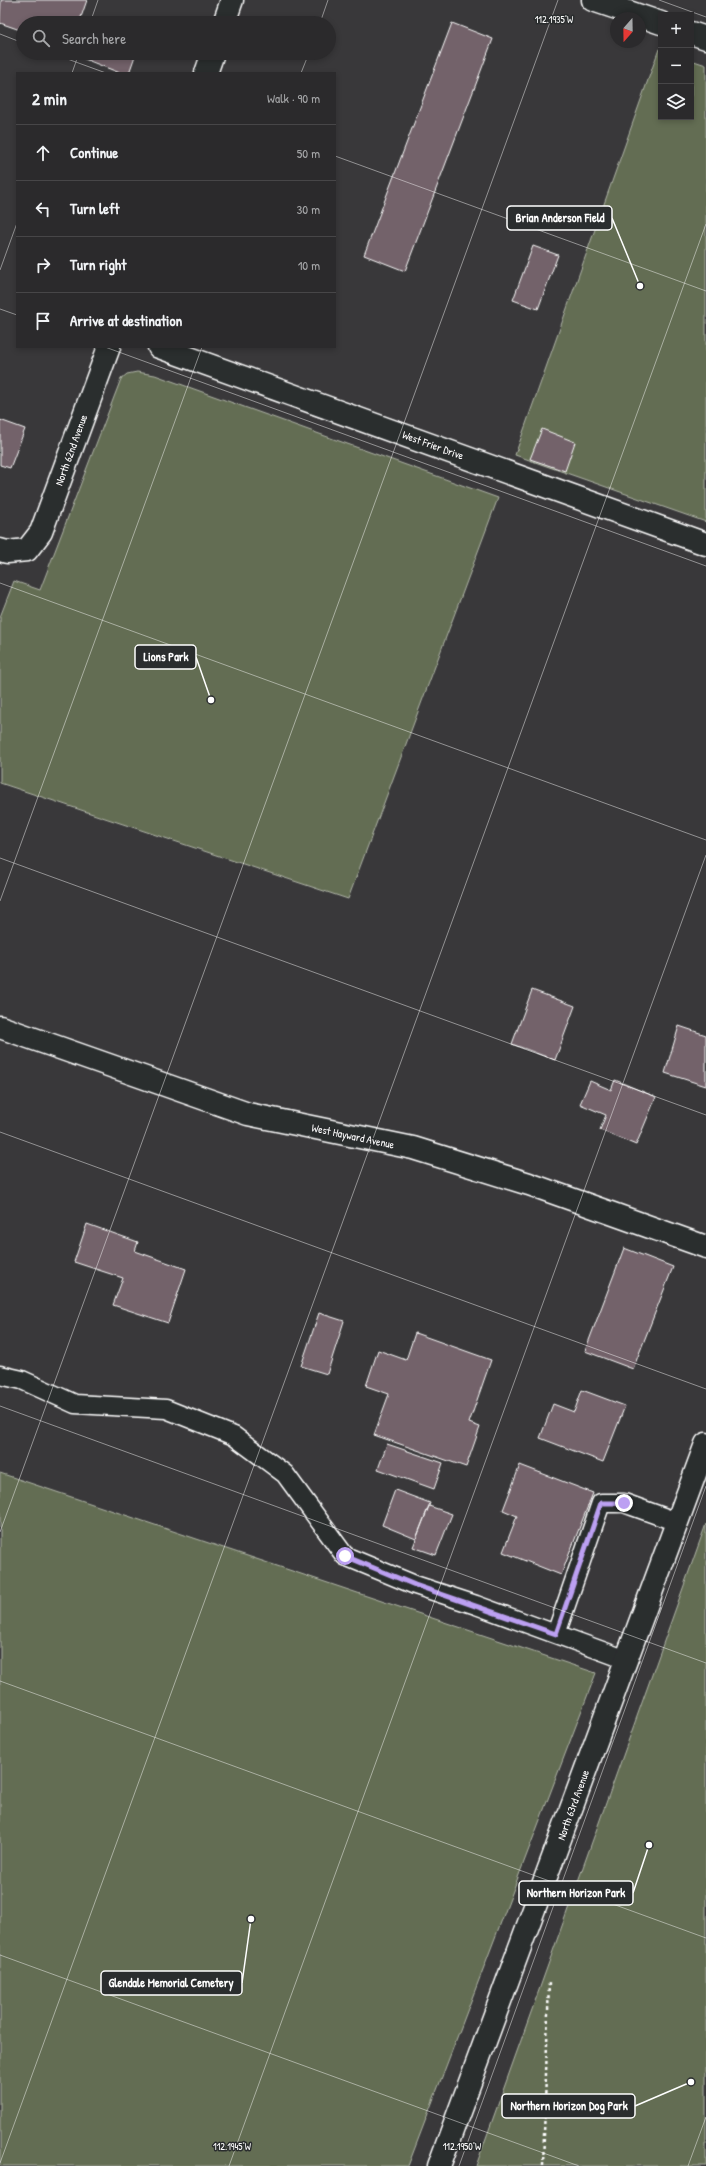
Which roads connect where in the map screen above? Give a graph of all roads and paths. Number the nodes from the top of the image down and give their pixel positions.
1 (232, 0) edge
2 (594, 0) edge
3 (226, 16) edge
4 (658, 22) edge
5 (694, 34) edge
6 (706, 38) edge
7 (211, 60) edge
8 (206, 72) edge
9 (109, 348) edge
10 (162, 348) edge
11 (706, 544) edge
12 (0, 550) edge
13 (0, 1027) edge
14 (706, 1247) edge
15 (0, 1375) edge
16 (706, 1444) edge
17 (677, 1522) junction
18 (556, 1634) junction
19 (627, 1660) junction
20 (549, 1982) dead end
21 (439, 2166) edge
22 (543, 2166) edge

1 - 3 street
2 - 4 street
5 - 6 street
7 - 8 street
9 - 12 street, North 62nd Avenue
10 - 11 street, West Frier Drive
13 - 14 street, West Hayward Avenue
15 - 18 lane
16 - 17 street, North 63rd Avenue
17 - 18 lane
17 - 19 street, North 63rd Avenue
18 - 19 lane
19 - 21 street, North 63rd Avenue
20 - 22 path

